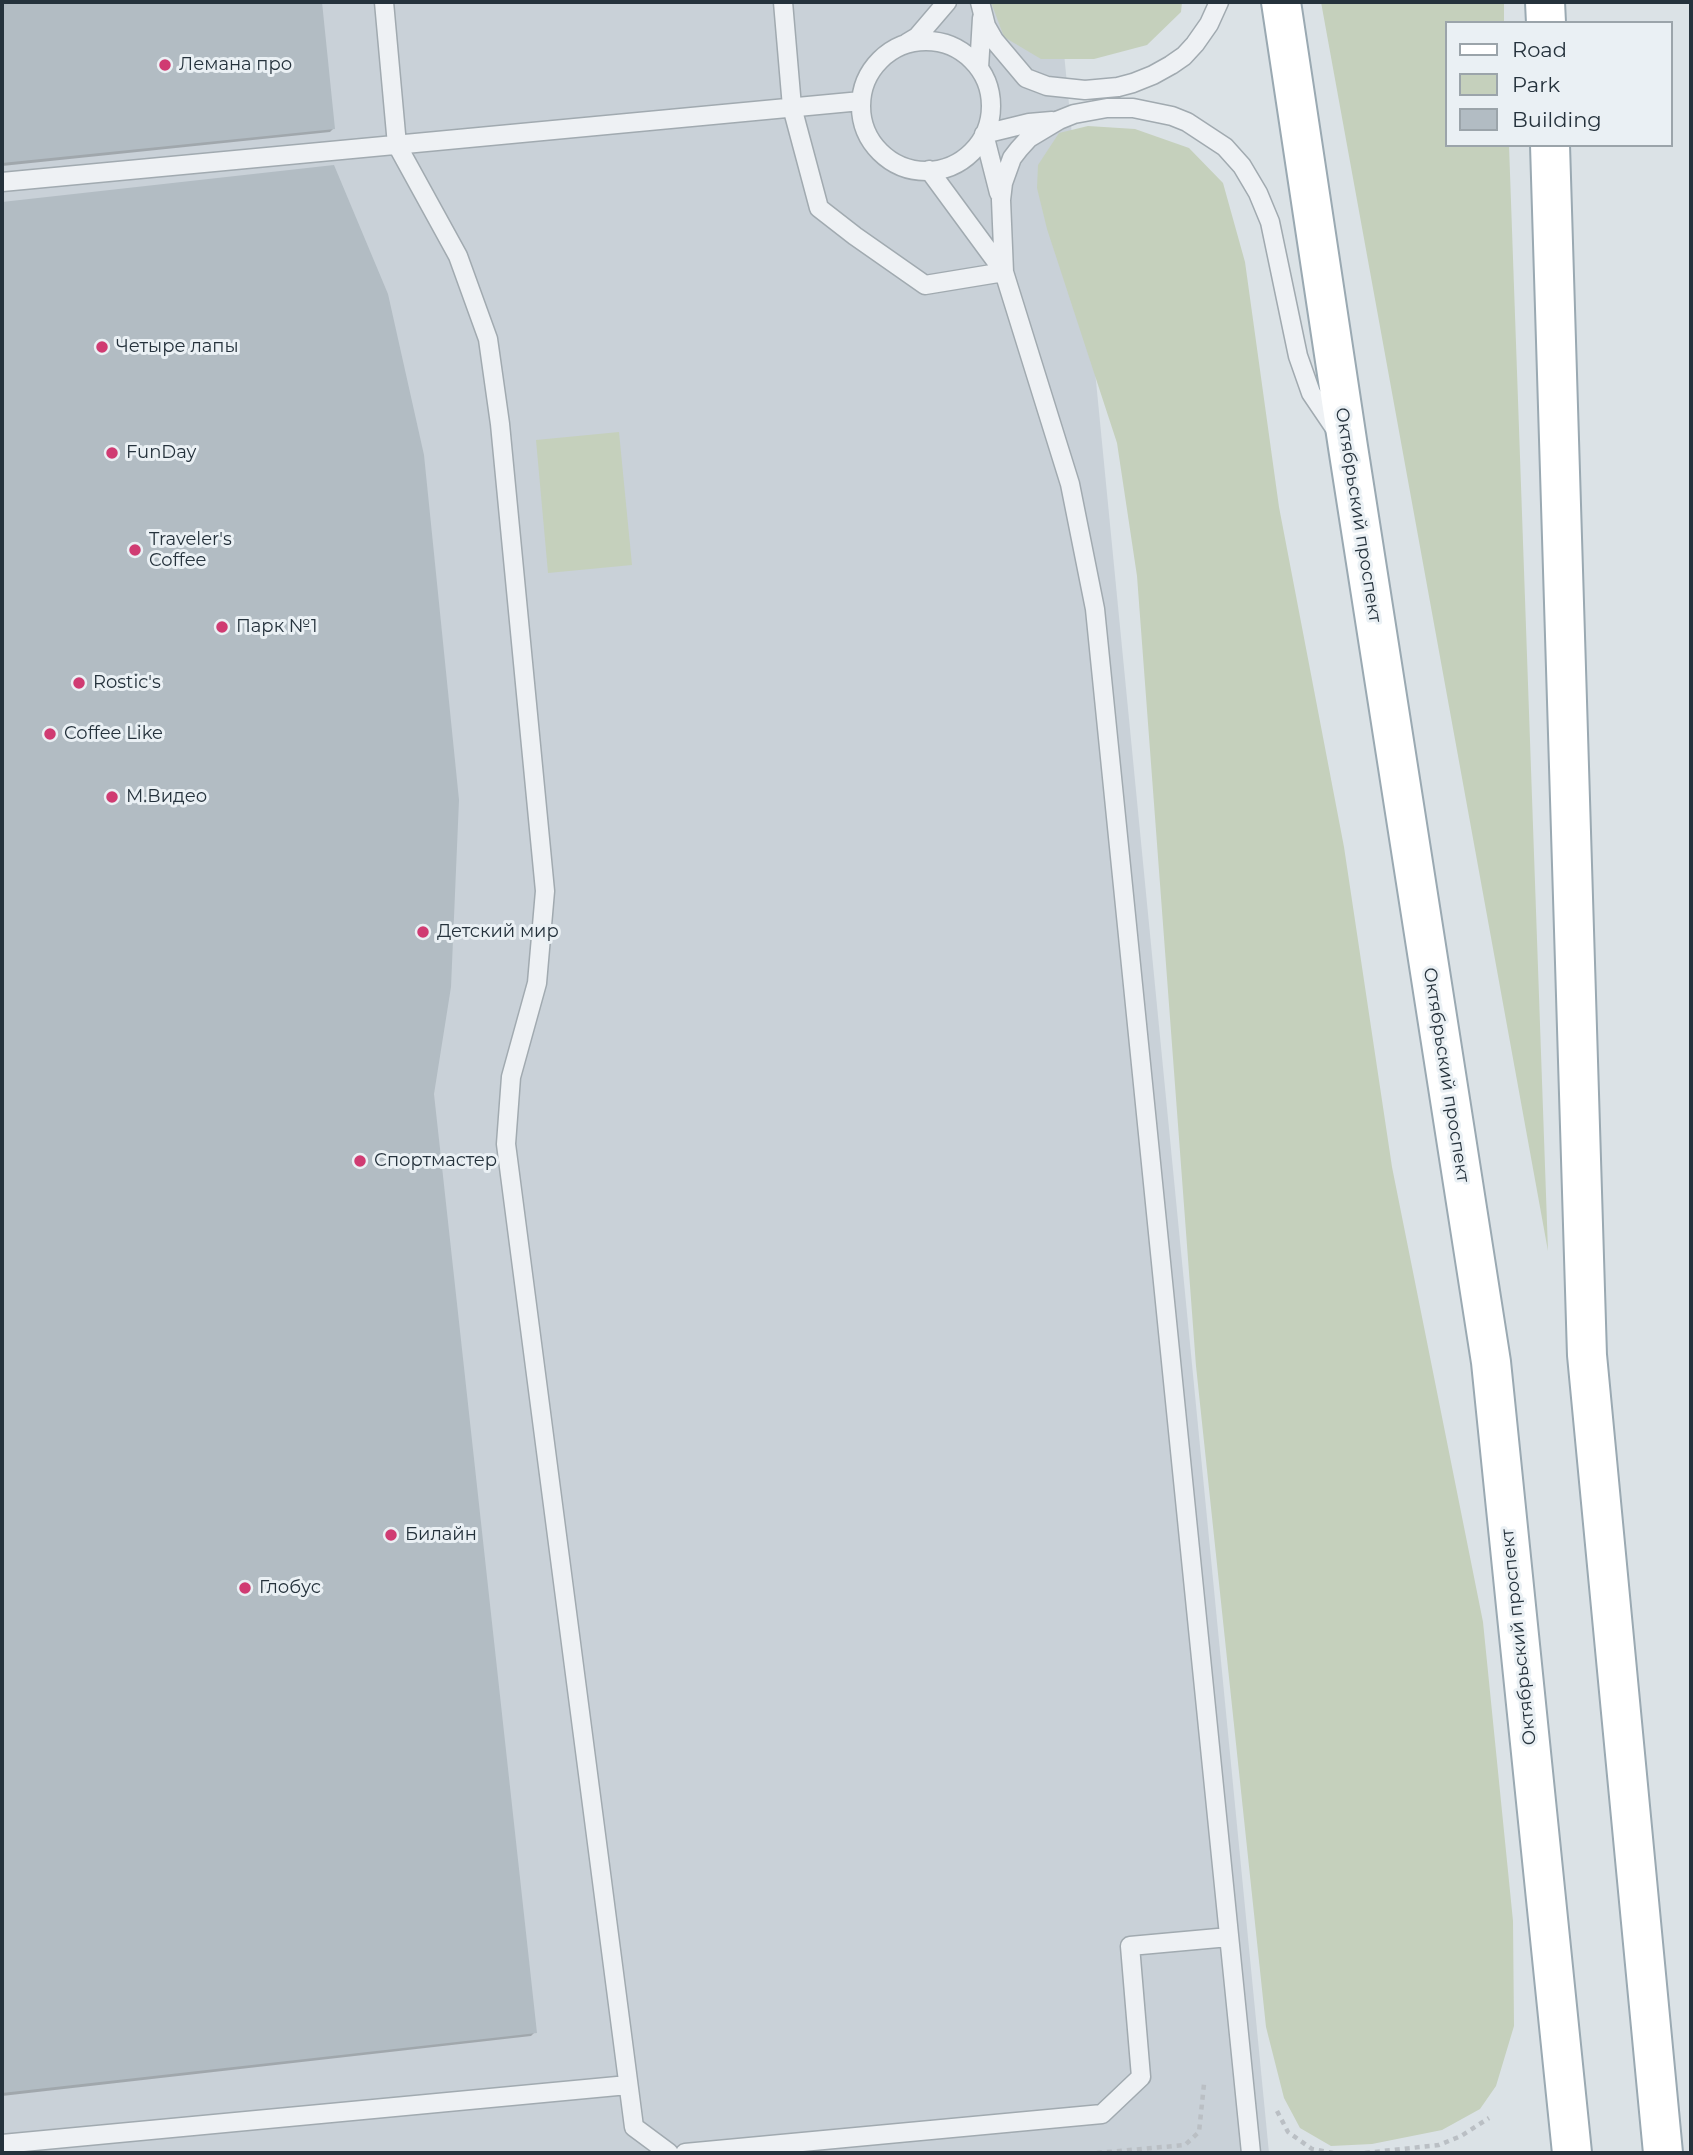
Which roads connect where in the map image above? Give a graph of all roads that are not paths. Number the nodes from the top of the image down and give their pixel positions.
1 (384, 2) edge
2 (783, 2) edge
3 (947, 2) edge
4 (1219, 2) edge
5 (1281, 2) edge
6 (1545, 2) edge
7 (981, 8) edge
8 (1546, 21) edge
9 (906, 43) junction
10 (979, 61) junction
11 (1010, 61) junction
12 (861, 101) junction
13 (792, 107) junction
14 (1059, 120) junction
15 (985, 134) junction
16 (397, 145) junction
17 (1550, 147) edge
18 (929, 170) junction
19 (2, 182) edge
20 (1001, 200) junction
21 (1004, 272) junction
22 (1348, 447) junction
23 (1229, 1937) junction
24 (628, 2085) junction
25 (2, 2144) edge
26 (669, 2153) edge
27 (685, 2153) edge
28 (1251, 2153) edge
29 (1572, 2153) edge
30 (1663, 2153) edge

1 - 16 lane
2 - 13 lane
3 - 9 lane
4 - 11 lane
5 - 22 main road, Октябрьский проспект
6 - 8 main road
7 - 10 lane
7 - 11 lane
9 - 10 lane
9 - 12 lane
10 - 11 lane
10 - 15 lane
12 - 13 lane
12 - 18 lane
13 - 16 lane
13 - 21 lane
14 - 15 lane
14 - 20 lane
14 - 22 lane
15 - 18 lane
15 - 20 lane
16 - 19 lane
16 - 24 lane
17 - 30 main road
18 - 21 lane
20 - 21 lane
21 - 23 lane
22 - 29 main road, Октябрьский проспект
23 - 27 lane
23 - 28 lane
24 - 25 lane
24 - 26 lane

